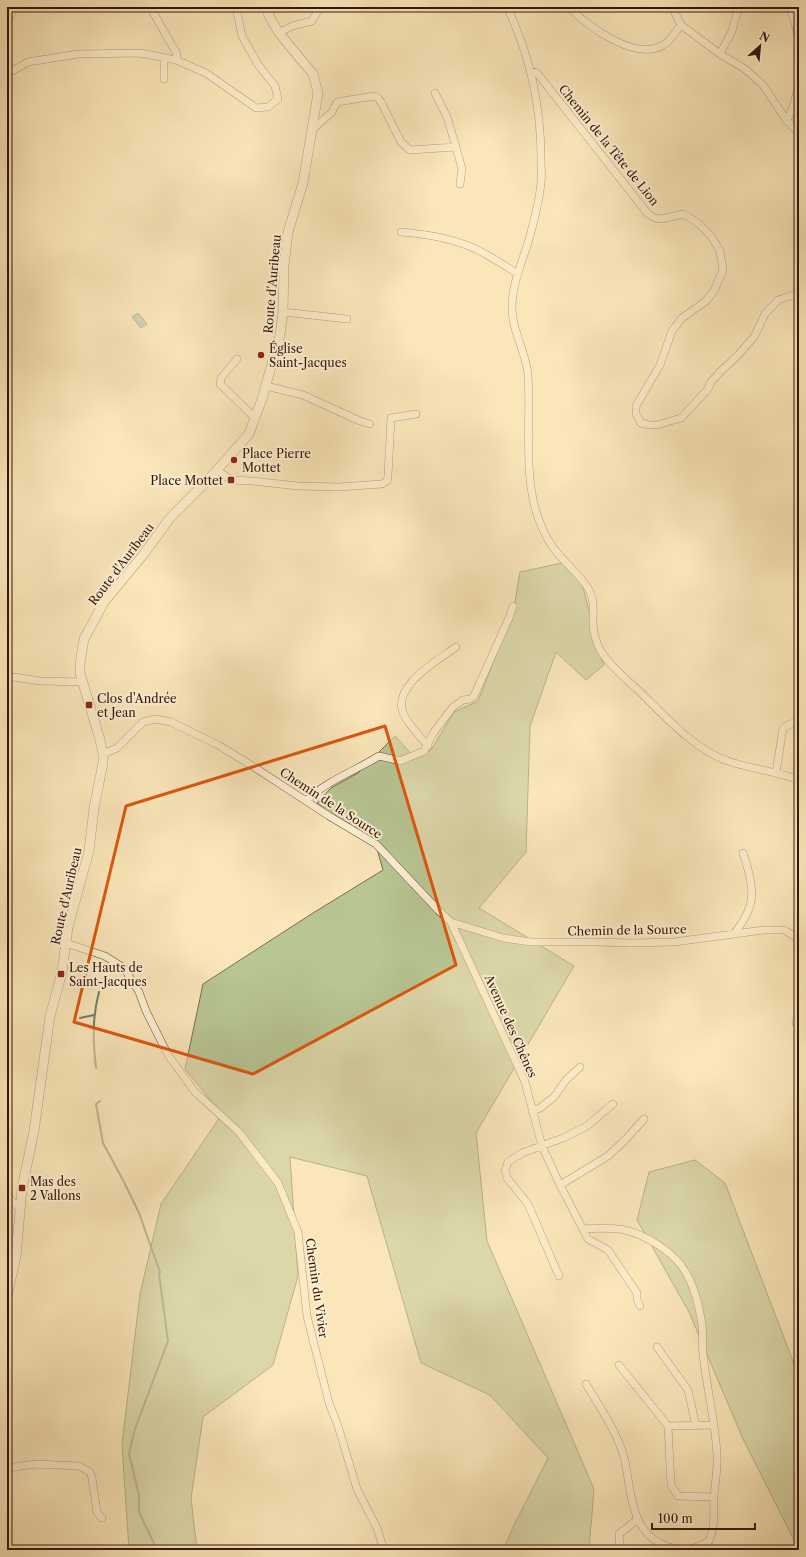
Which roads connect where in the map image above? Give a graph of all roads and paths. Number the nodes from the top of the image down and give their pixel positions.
1 (15, 7) edge
2 (150, 7) edge
3 (236, 7) edge
4 (267, 7) edge
5 (320, 7) edge
6 (507, 7) edge
7 (569, 7) edge
8 (672, 7) edge
9 (733, 7) edge
10 (789, 7) edge
11 (7, 21) edge
12 (681, 24) junction
13 (279, 33) junction
14 (799, 40) edge
15 (720, 54) junction
16 (164, 58) junction
17 (176, 60) junction
18 (531, 72) junction
19 (7, 74) edge
20 (164, 79) dead end
21 (799, 84) edge
22 (435, 93) dead end
23 (788, 121) junction
24 (312, 129) junction
25 (799, 133) edge
26 (456, 147) junction
27 (460, 184) dead end
28 (401, 232) dead end
29 (517, 273) junction
30 (799, 293) edge
31 (284, 312) junction
32 (347, 319) dead end
33 (237, 359) dead end
34 (266, 386) junction
35 (416, 414) dead end
36 (255, 418) junction
37 (370, 424) dead end
38 (217, 470) junction
39 (512, 606) dead end
40 (456, 647) dead end
41 (7, 676) edge
42 (82, 682) junction
43 (799, 720) edge
44 (428, 746) junction
45 (103, 754) junction
46 (776, 773) junction
47 (799, 780) edge
48 (306, 801) junction
49 (743, 853) dead end
50 (451, 922) junction
51 (734, 934) junction
52 (799, 940) edge
53 (66, 943) junction
54 (799, 1010) edge
55 (796, 1023) dead end
56 (580, 1067) dead end
57 (613, 1104) dead end
58 (532, 1111) junction
59 (644, 1119) dead end
60 (542, 1146) junction
61 (560, 1185) junction
62 (7, 1196) edge
63 (19, 1208) junction
64 (583, 1229) junction
65 (559, 1276) dead end
66 (7, 1296) edge
67 (640, 1306) dead end
68 (657, 1347) dead end
69 (619, 1364) dead end
70 (586, 1384) dead end
71 (714, 1425) junction
72 (668, 1426) junction
73 (696, 1426) junction
74 (7, 1468) edge
75 (678, 1496) junction
76 (714, 1497) junction
77 (672, 1502) dead end
78 (102, 1518) dead end
79 (638, 1519) junction
80 (384, 1550) edge
81 (620, 1550) edge

1 - 11 street
2 - 17 street
3 - 17 street
4 - 13 street, Route d'Auribeau
5 - 13 street
6 - 18 street
7 - 12 street
8 - 12 street
9 - 15 street
10 - 14 street
12 - 15 street
13 - 24 street, Route d'Auribeau
15 - 23 street
16 - 17 street
16 - 19 street
16 - 20 street
18 - 29 street
18 - 30 street, Chemin de la Tête de Lion
21 - 23 street
22 - 26 street
23 - 25 street
24 - 26 street
24 - 31 street, Route d'Auribeau
26 - 27 street
28 - 29 street
29 - 46 street
31 - 32 street
31 - 34 street, Route d'Auribeau
33 - 36 street
34 - 36 street, Route d'Auribeau
34 - 37 street
35 - 38 street
36 - 38 street, Route d'Auribeau
38 - 42 street, Route d'Auribeau
39 - 44 street
40 - 44 street
41 - 42 street
42 - 45 street, Route d'Auribeau
43 - 46 street
44 - 48 street
45 - 48 street, Chemin de la Source
45 - 53 street, Route d'Auribeau
46 - 47 street
48 - 50 street, Chemin de la Source
49 - 51 street
50 - 51 street, Chemin de la Source
50 - 58 street, Avenue des Chênes
51 - 52 street, Chemin de la Source
53 - 63 street, Route d'Auribeau
53 - 80 street, Chemin du Vivier
54 - 55 street
56 - 58 street
57 - 60 street
58 - 60 street, Avenue des Chênes
59 - 61 street
60 - 61 street, Avenue des Chênes
60 - 65 street
61 - 64 street, Avenue des Chênes
62 - 63 street
63 - 66 street, Route d'Auribeau
64 - 67 street, Avenue des Chênes
64 - 71 street
68 - 73 street
69 - 72 street
70 - 79 street
71 - 73 street
71 - 76 street
72 - 73 street
72 - 75 street
74 - 78 street
75 - 76 street
75 - 77 street
76 - 79 street
79 - 81 street

